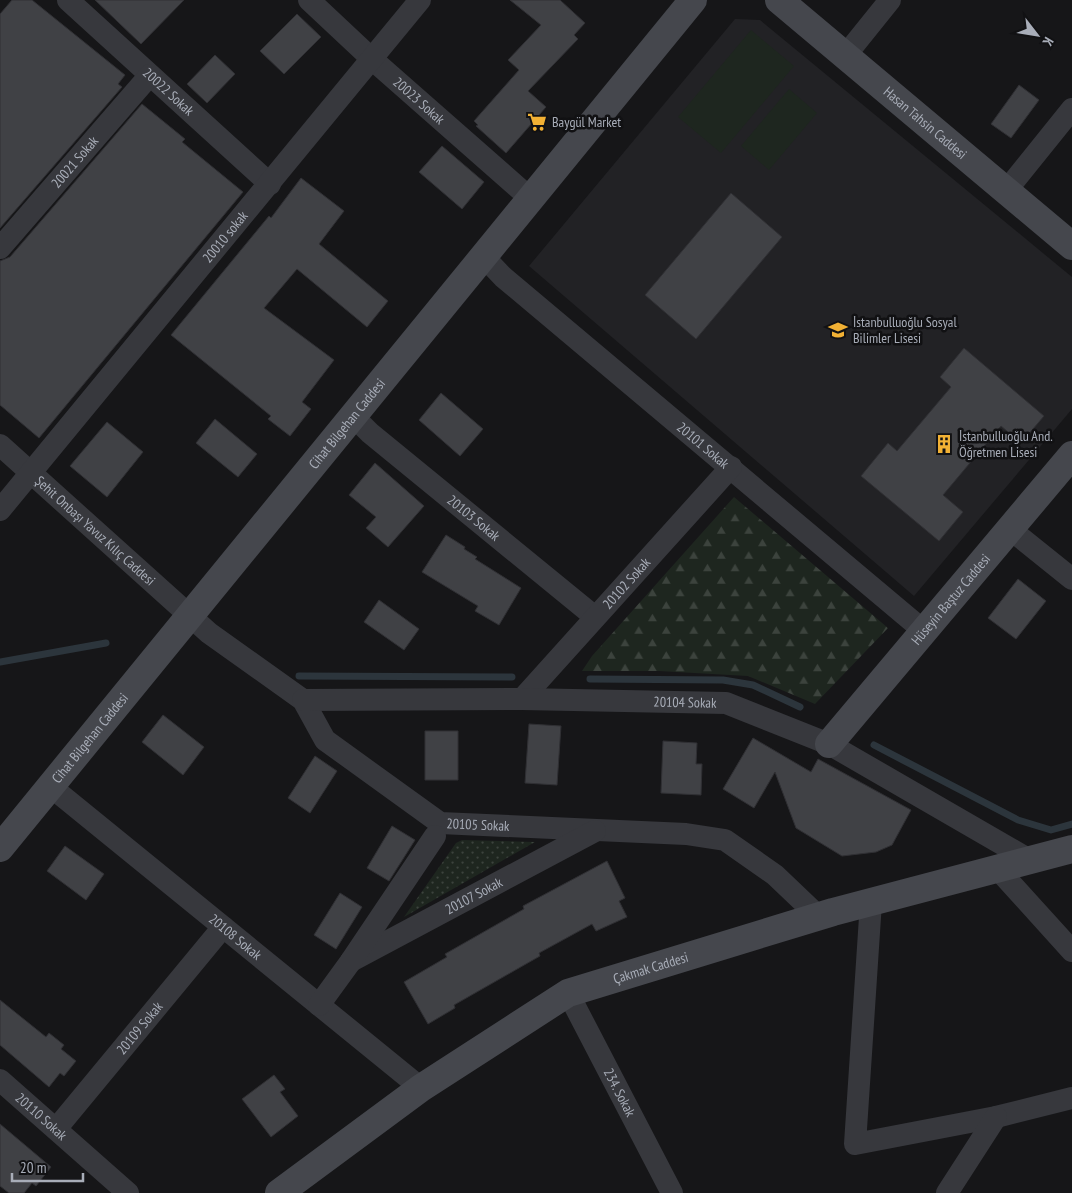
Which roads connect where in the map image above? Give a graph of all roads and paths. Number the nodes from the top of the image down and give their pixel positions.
1 (68, 0) edge
2 (309, 0) edge
3 (420, 0) edge
4 (693, 0) edge
5 (779, 0) edge
6 (890, 0) edge
7 (845, 56) junction
8 (373, 60) junction
9 (150, 74) junction
10 (1072, 109) edge
11 (270, 184) junction
12 (1006, 190) junction
13 (531, 199) junction
14 (1072, 246) edge
15 (0, 248) edge
16 (484, 257) junction
17 (353, 416) junction
18 (0, 445) edge
19 (1072, 455) edge
20 (731, 468) junction
21 (31, 474) junction
22 (0, 510) edge
23 (1010, 529) junction
24 (1072, 579) edge
25 (189, 616) junction
26 (595, 617) junction
27 (924, 632) junction
28 (522, 699) junction
29 (303, 700) junction
30 (829, 744) junction
31 (50, 786) junction
32 (596, 831) junction
33 (435, 836) dead end
34 (0, 848) edge
35 (1072, 849) edge
36 (1028, 859) junction
37 (996, 868) junction
38 (870, 902) junction
39 (818, 916) junction
40 (223, 927) junction
41 (1072, 951) edge
42 (352, 961) junction
43 (568, 993) junction
44 (319, 1005) junction
45 (0, 1080) edge
46 (421, 1088) junction
47 (1072, 1098) edge
48 (996, 1117) junction
49 (56, 1129) junction
50 (128, 1193) edge
51 (279, 1193) edge
52 (672, 1193) edge
53 (947, 1193) edge

1 - 9 street, 20022 Sokak
2 - 8 street, 20023 Sokak
3 - 8 street, 20010 sokak
4 - 13 main road, Cihat Bilgehan Caddesi
5 - 7 main road, Hasan Tahsin Caddesi
6 - 7 street
7 - 12 main road, Hasan Tahsin Caddesi
8 - 11 street, 20010 sokak
8 - 13 street, 20023 Sokak
9 - 11 street, 20022 Sokak
9 - 15 street, 20021 Sokak
10 - 12 street
11 - 21 street, 20010 sokak
12 - 14 main road, Hasan Tahsin Caddesi
13 - 16 main road, Cihat Bilgehan Caddesi
16 - 17 main road, Cihat Bilgehan Caddesi
16 - 20 street, 20101 Sokak
17 - 25 main road, Cihat Bilgehan Caddesi
17 - 26 street, 20103 Sokak
18 - 21 street, Şehit Onbaşı Yavuz Kılıç Caddesi
19 - 23 main road, Hüseyin Baştuz Caddesi
20 - 26 street, 20102 Sokak
20 - 27 street, 20101 Sokak
21 - 22 street, 20010 sokak
21 - 25 street, Şehit Onbaşı Yavuz Kılıç Caddesi
23 - 24 street
23 - 27 main road, Hüseyin Baştuz Caddesi
25 - 29 street, 20105 Sokak
25 - 31 main road, Cihat Bilgehan Caddesi
26 - 28 street, 20102 Sokak
27 - 30 main road, Hüseyin Baştuz Caddesi
28 - 29 street, 20104 Sokak
28 - 30 street, 20104 Sokak
29 - 32 street, 20105 Sokak
30 - 36 street, 20104 Sokak
31 - 34 main road, Cihat Bilgehan Caddesi
31 - 40 street, 20108 Sokak
32 - 39 street, 20105 Sokak
32 - 42 street, 20107 Sokak
33 - 42 street
35 - 36 main road, Çakmak Caddesi
36 - 37 main road, Çakmak Caddesi
37 - 38 main road, Çakmak Caddesi
37 - 41 street
38 - 39 main road, Çakmak Caddesi
38 - 48 street
39 - 43 main road, Çakmak Caddesi
40 - 44 street, 20108 Sokak
40 - 49 street, 20109 Sokak
42 - 44 street
43 - 46 main road, Çakmak Caddesi
43 - 52 street, 234. Sokak
44 - 46 street, 20108 Sokak
45 - 49 street, 20110 Sokak
46 - 51 main road, Çakmak Caddesi
47 - 48 street
48 - 53 street
49 - 50 street, 20110 Sokak

